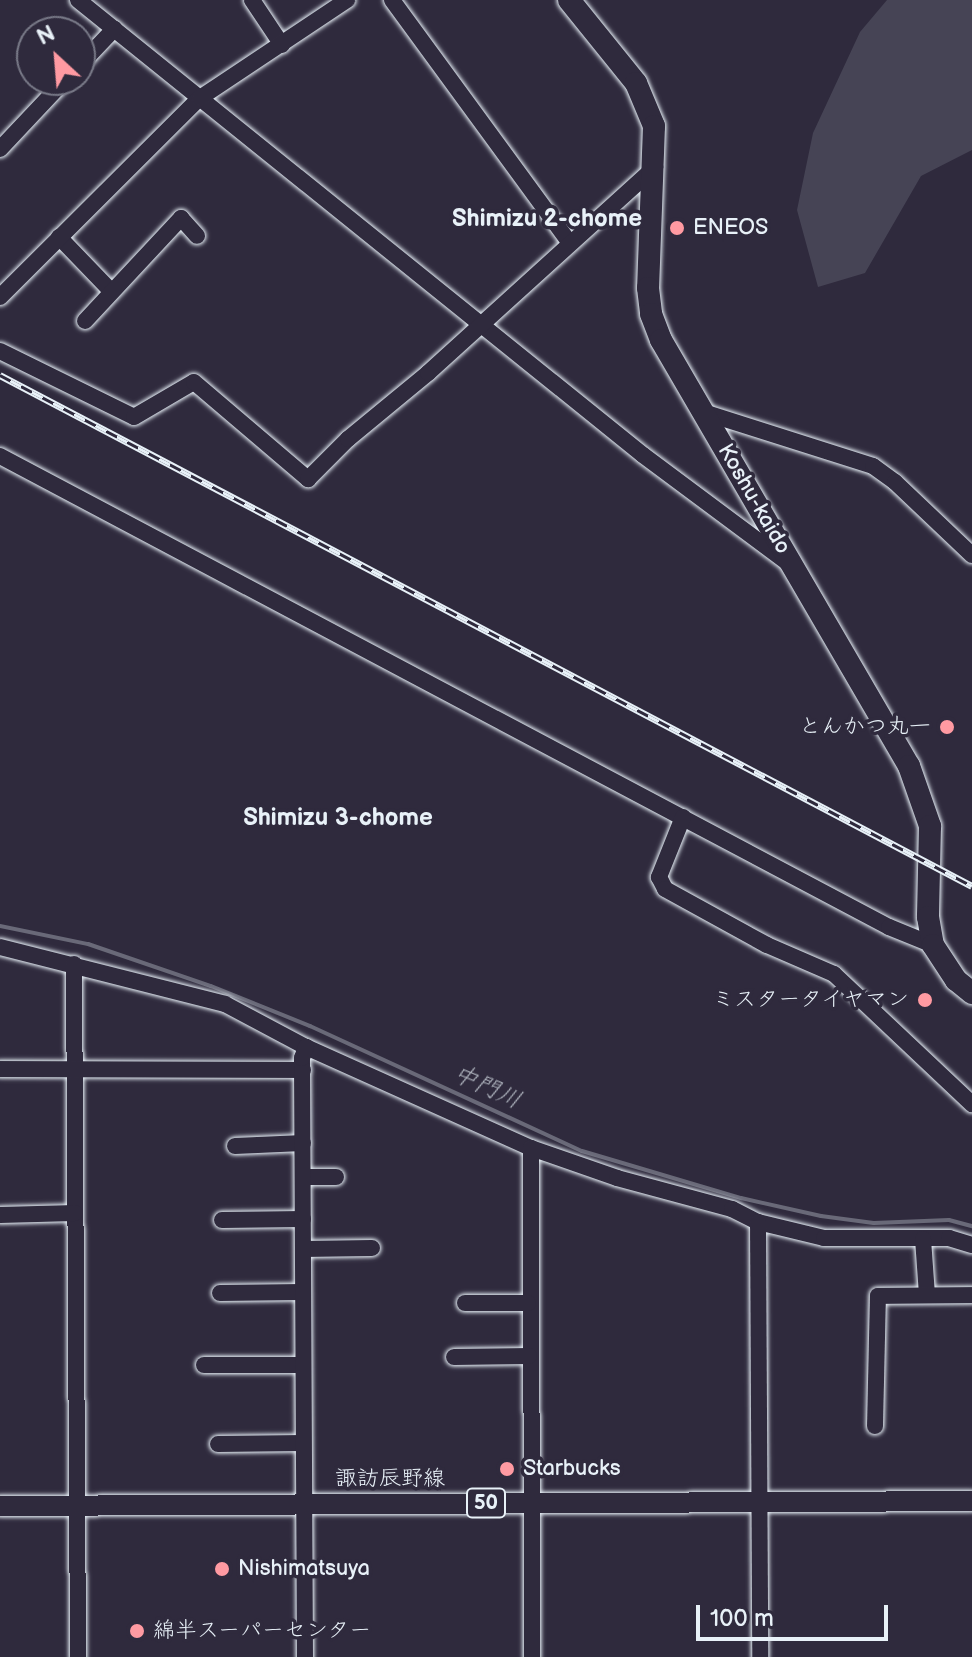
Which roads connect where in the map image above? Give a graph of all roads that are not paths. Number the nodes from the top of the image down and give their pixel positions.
1 (78, 0) edge
2 (252, 0) edge
3 (347, 0) edge
4 (392, 0) edge
5 (569, 0) edge
6 (114, 29) junction
7 (282, 45) junction
8 (96, 48) edge
9 (50, 96) edge
10 (200, 98) junction
11 (0, 149) edge
12 (655, 167) junction
13 (197, 236) dead end
14 (59, 237) junction
15 (570, 243) junction
16 (110, 290) junction
17 (0, 297) edge
18 (85, 321) dead end
19 (481, 324) junction
20 (0, 351) edge
21 (703, 412) junction
22 (0, 456) edge
23 (972, 555) edge
24 (794, 567) junction
25 (683, 817) junction
26 (933, 945) junction
27 (0, 947) edge
28 (74, 964) junction
29 (972, 993) edge
30 (306, 1047) junction
31 (0, 1069) edge
32 (75, 1069) junction
33 (303, 1070) junction
34 (972, 1104) edge
35 (303, 1143) junction
36 (235, 1146) dead end
37 (531, 1148) junction
38 (303, 1177) junction
39 (336, 1177) dead end
40 (75, 1213) junction
41 (0, 1215) edge
42 (303, 1219) junction
43 (222, 1220) dead end
44 (758, 1222) junction
45 (923, 1239) junction
46 (972, 1245) edge
47 (372, 1248) dead end
48 (303, 1249) junction
49 (302, 1292) junction
50 (220, 1293) dead end
51 (927, 1295) junction
52 (972, 1295) edge
53 (465, 1303) dead end
54 (528, 1303) junction
55 (529, 1356) junction
56 (454, 1357) dead end
57 (204, 1365) dead end
58 (303, 1365) junction
59 (875, 1426) dead end
60 (303, 1443) junction
61 (218, 1444) dead end
62 (972, 1501) edge
63 (758, 1502) junction
64 (531, 1503) junction
65 (303, 1504) junction
66 (0, 1506) edge
67 (77, 1506) junction
68 (78, 1657) edge
69 (305, 1657) edge
70 (532, 1657) edge
71 (760, 1657) edge

1 - 6 street
2 - 7 street
3 - 7 street
4 - 15 street
5 - 12 highway, Koshu-kaido
6 - 8 street
6 - 10 street
7 - 10 street
9 - 11 street
10 - 14 street
10 - 19 street
12 - 15 street
12 - 21 highway, Koshu-kaido
13 - 16 street
14 - 16 street
14 - 17 street
15 - 19 street
16 - 18 street
19 - 20 street
19 - 24 street
21 - 23 street
21 - 24 highway, Koshu-kaido
22 - 25 street
24 - 26 highway, Koshu-kaido
25 - 26 street
25 - 34 street
26 - 29 highway, Koshu-kaido
27 - 28 street
28 - 30 street
28 - 32 street
30 - 33 street
30 - 37 street
31 - 32 street
32 - 33 street
32 - 40 street
33 - 35 street
35 - 36 street
35 - 38 street
37 - 44 street
37 - 54 street
38 - 39 street
38 - 42 street
40 - 41 street
40 - 67 street
42 - 43 street
42 - 48 street
44 - 45 street
44 - 63 street
45 - 46 street
45 - 51 street
47 - 48 street
48 - 49 street
49 - 50 street
49 - 58 street
51 - 52 street
51 - 59 street
53 - 54 street
54 - 55 street
55 - 56 street
55 - 64 street
57 - 58 street
58 - 60 street
60 - 61 street
60 - 65 street
62 - 63 main road, 諏訪辰野線 / 50
63 - 64 main road, 諏訪辰野線 / 50
63 - 71 street
64 - 65 main road, 諏訪辰野線 / 50
64 - 70 street
65 - 67 main road, 諏訪辰野線 / 50
65 - 69 street
66 - 67 main road, 諏訪辰野線 / 50
67 - 68 street

